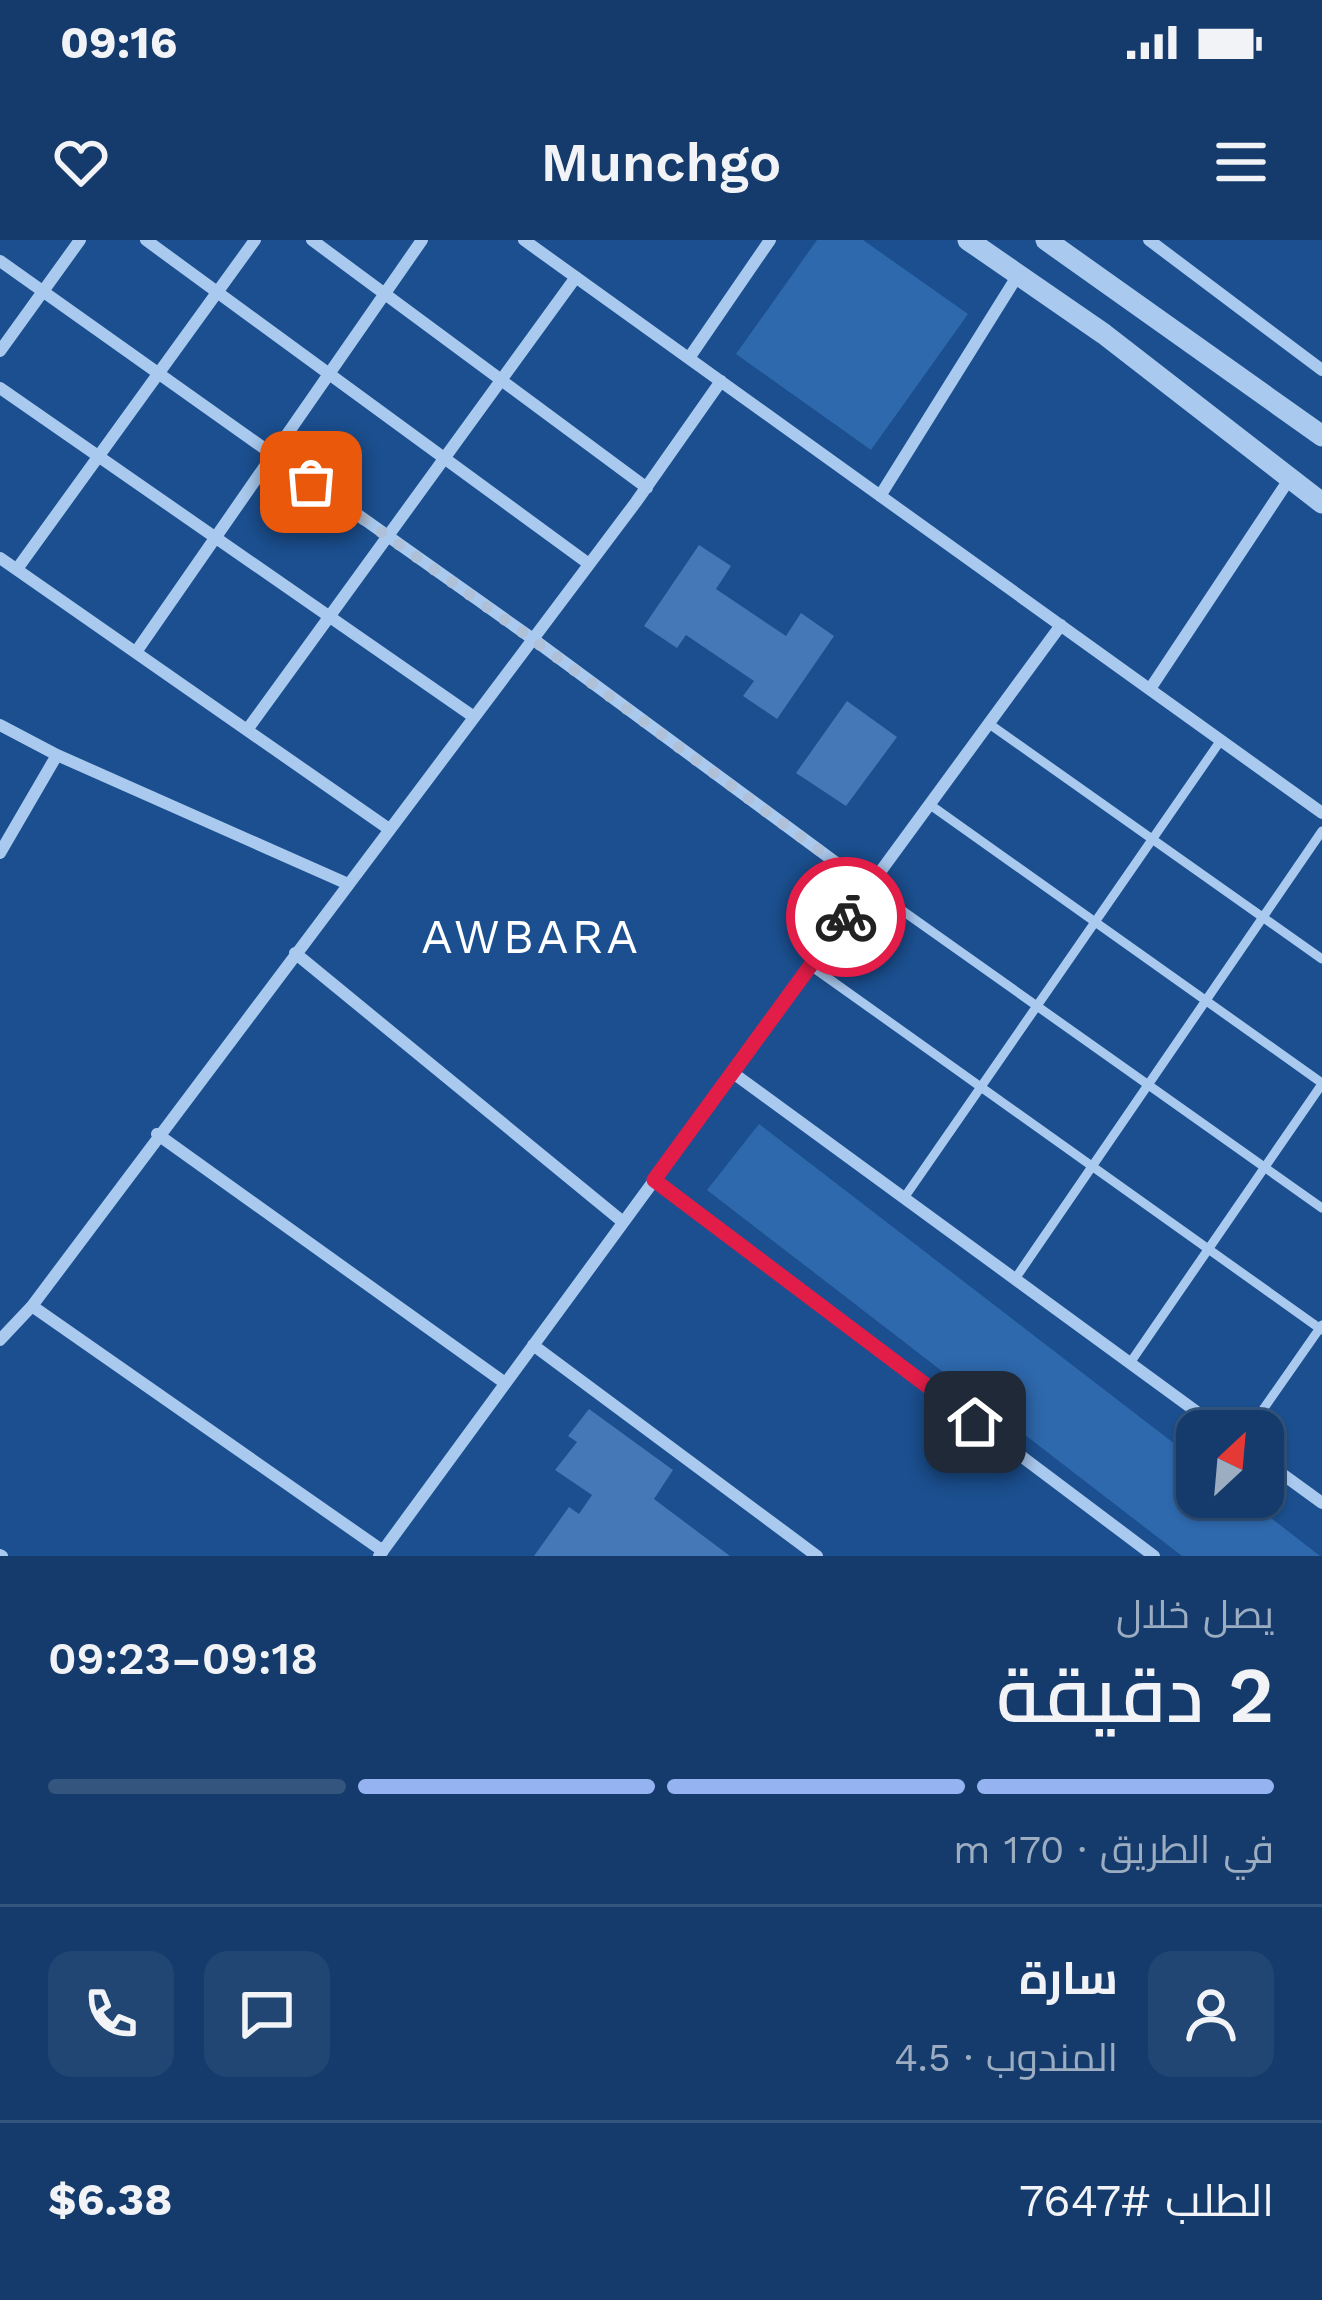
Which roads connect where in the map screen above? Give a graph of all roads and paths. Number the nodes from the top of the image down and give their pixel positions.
1 (80, 240) edge
2 (146, 240) edge
3 (254, 240) edge
4 (312, 240) edge
5 (422, 240) edge
6 (524, 240) edge
7 (770, 240) edge
8 (968, 240) edge
9 (1046, 240) edge
10 (1152, 241) edge
11 (0, 261) edge
12 (1018, 275) junction
13 (576, 277) junction
14 (43, 292) junction
15 (217, 292) junction
16 (385, 293) junction
17 (0, 351) edge
18 (688, 358) junction
19 (1322, 370) edge
20 (158, 374) junction
21 (329, 374) junction
22 (501, 380) junction
23 (721, 381) junction
24 (0, 388) edge
25 (1322, 436) edge
26 (273, 454) junction
27 (98, 457) junction
28 (444, 458) junction
29 (1290, 478) junction
30 (646, 488) junction
31 (880, 496) junction
32 (1322, 503) edge
33 (387, 536) junction
34 (215, 538) junction
35 (0, 558) edge
36 (589, 564) junction
37 (16, 569) junction
38 (328, 616) junction
39 (1061, 626) junction
40 (532, 639) junction
41 (136, 652) junction
42 (1150, 689) junction
43 (474, 717) junction
44 (988, 723) junction
45 (0, 725) edge
46 (247, 730) junction
47 (1220, 740) junction
48 (57, 755) junction
49 (929, 804) junction
50 (1322, 813) edge
51 (389, 829) junction
52 (1322, 831) edge
53 (1152, 839) junction
54 (0, 853) edge
55 (348, 884) junction
56 (869, 887) junction
57 (1263, 917) junction
58 (1095, 922) junction
59 (295, 953) junction
60 (1322, 959) edge
61 (812, 965) junction
62 (1206, 1000) junction
63 (1036, 1006) junction
64 (733, 1073) junction
65 (1322, 1083) edge
66 (1148, 1085) junction
67 (981, 1087) junction
68 (157, 1134) junction
69 (1093, 1166) junction
70 (1265, 1167) junction
71 (654, 1180) junction
72 (904, 1198) junction
73 (1322, 1208) edge
74 (623, 1222) junction
75 (1208, 1249) junction
76 (1015, 1279) junction
77 (32, 1306) junction
78 (1321, 1328) edge
79 (0, 1340) edge
80 (533, 1345) junction
81 (1130, 1363) junction
82 (505, 1383) junction
83 (1194, 1410) edge
84 (1263, 1410) edge
85 (1284, 1475) edge
86 (1322, 1503) edge
87 (381, 1553) edge
88 (817, 1556) edge
89 (1154, 1556) edge

1 - 14 street
2 - 15 street
3 - 15 street
4 - 16 street
5 - 16 street
6 - 13 street
7 - 18 street
8 - 12 street
9 - 25 street
10 - 19 street
11 - 14 street
12 - 29 street
12 - 31 street
13 - 18 street
13 - 22 street
14 - 17 street
14 - 20 street
15 - 20 street
15 - 21 street
16 - 21 street
16 - 22 street
18 - 23 street
20 - 26 street
20 - 27 street
21 - 26 street
21 - 28 street
22 - 28 street
22 - 30 street
23 - 30 street
23 - 31 street
24 - 27 street
26 - 33 street
26 - 34 street
27 - 34 street
27 - 37 street
28 - 33 street
28 - 36 street
29 - 32 street
29 - 42 street
30 - 36 street
31 - 39 street
33 - 38 street
33 - 40 street
34 - 38 street
34 - 41 street
35 - 37 street
36 - 40 street
37 - 41 street
38 - 43 street
38 - 46 street
39 - 42 street
39 - 44 street
40 - 43 street
40 - 56 street
41 - 46 street
42 - 47 street
43 - 51 street
44 - 49 street
44 - 53 lane
45 - 48 street
46 - 51 street
47 - 50 street
47 - 53 lane
48 - 54 street
48 - 55 street
49 - 56 street
49 - 58 lane
51 - 55 street
52 - 57 lane
53 - 57 lane
53 - 58 lane
55 - 59 street
56 - 61 street
56 - 63 lane
57 - 60 lane
57 - 62 lane
58 - 62 lane
58 - 63 lane
59 - 68 street
59 - 74 street
61 - 64 street
61 - 67 lane
62 - 65 lane
62 - 66 lane
63 - 66 lane
63 - 67 lane
64 - 71 street
64 - 72 street
65 - 70 lane
66 - 69 lane
66 - 70 lane
67 - 69 lane
67 - 72 lane
68 - 77 street
68 - 82 street
69 - 75 lane
69 - 76 lane
70 - 73 lane
70 - 75 lane
71 - 74 street
71 - 89 street
72 - 76 street
74 - 80 street
75 - 78 lane
75 - 81 lane
76 - 81 street
77 - 79 street
77 - 87 street
78 - 84 lane
80 - 82 street
80 - 88 street
81 - 83 street
82 - 87 street
85 - 86 street

